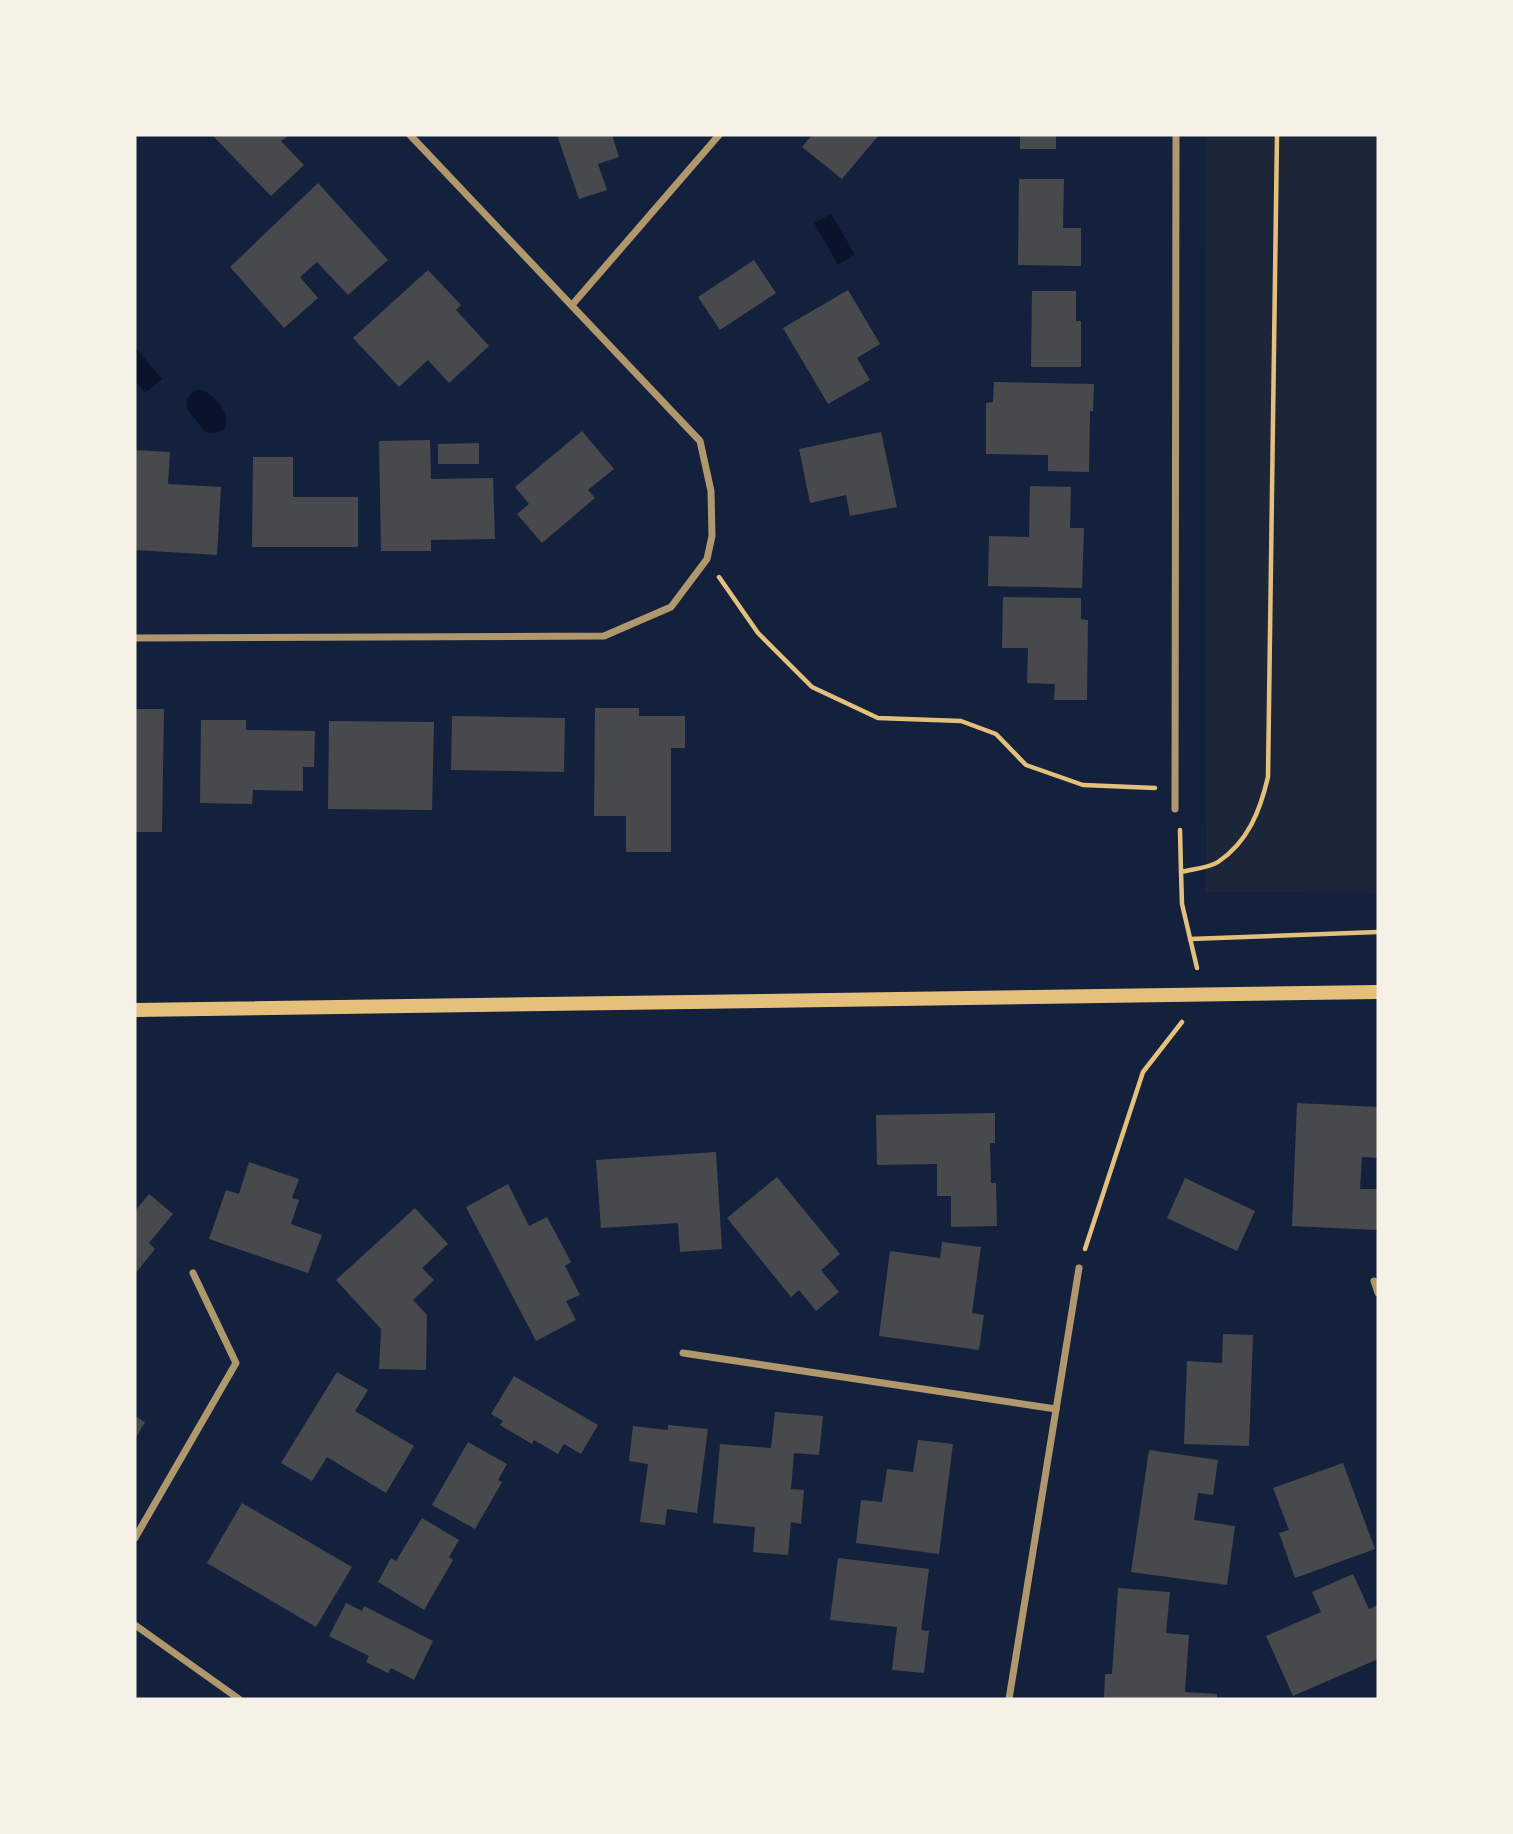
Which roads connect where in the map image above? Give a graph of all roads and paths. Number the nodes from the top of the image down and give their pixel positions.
1 (410, 135) edge
2 (719, 135) edge
3 (1176, 135) edge
4 (1277, 135) edge
5 (572, 305) junction
6 (707, 559) junction
7 (135, 638) edge
8 (1175, 789) junction
9 (1175, 809) joint
10 (1181, 872) junction
11 (1378, 932) edge
12 (1190, 939) junction
13 (1378, 992) edge
14 (1203, 996) junction
15 (135, 1010) edge
16 (1079, 1268) joint
17 (193, 1273) dead end
18 (1374, 1281) dead end
19 (1378, 1293) edge
20 (682, 1353) dead end
21 (1056, 1409) junction
22 (135, 1538) edge
23 (135, 1625) edge
24 (239, 1699) edge
25 (1009, 1699) edge

1 - 5 street
2 - 5 street
3 - 8 street
4 - 10 path
5 - 6 street
6 - 7 street
6 - 8 path
8 - 9 street
9 - 10 path
10 - 12 path
11 - 12 path
12 - 14 path
13 - 14 main road
14 - 15 main road
14 - 16 path
16 - 21 street
17 - 22 street
18 - 19 street
20 - 21 street
21 - 25 street
23 - 24 street

